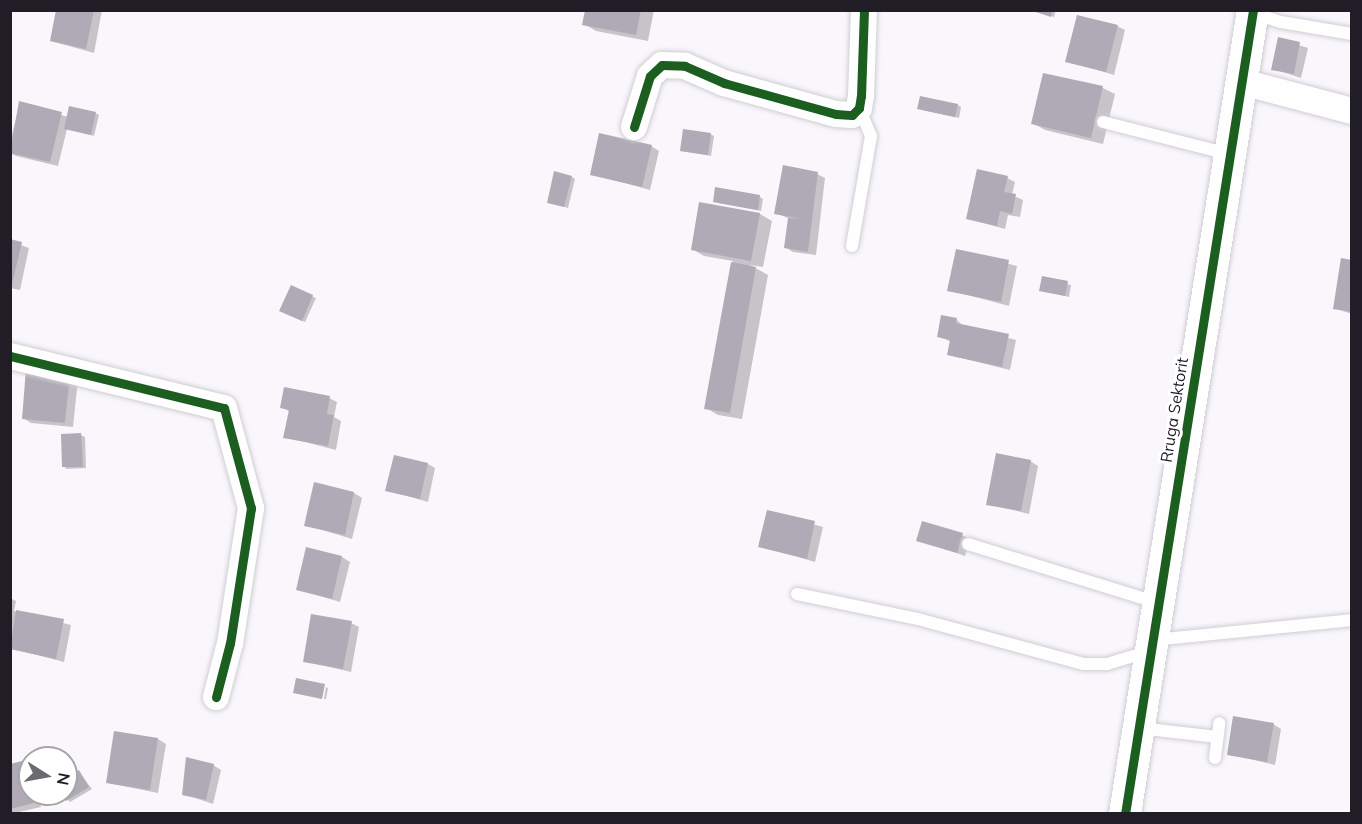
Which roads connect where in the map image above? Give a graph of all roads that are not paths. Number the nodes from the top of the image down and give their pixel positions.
1 (864, 10) edge
2 (1253, 12) edge
3 (1352, 34) edge
4 (1242, 82) junction
5 (859, 108) junction
6 (1352, 111) edge
7 (1102, 122) dead end
8 (634, 128) dead end
9 (1230, 154) junction
10 (852, 246) dead end
11 (10, 356) edge
12 (968, 544) dead end
13 (797, 594) dead end
14 (1159, 603) junction
15 (1352, 620) edge
16 (1152, 645) junction
17 (216, 697) dead end
18 (1219, 723) dead end
19 (1139, 728) junction
20 (1217, 737) junction
21 (1215, 758) dead end
22 (1125, 813) edge

1 - 5 street
2 - 3 lane
2 - 4 street, Rruga Sektorit
4 - 6 street
4 - 9 street, Rruga Sektorit
5 - 8 street
5 - 10 lane
7 - 9 lane
9 - 14 street, Rruga Sektorit
11 - 17 street
12 - 14 lane
13 - 16 lane
14 - 16 street, Rruga Sektorit
15 - 16 lane
16 - 19 street, Rruga Sektorit
18 - 20 lane
19 - 20 lane
19 - 22 street, Rruga Sektorit
20 - 21 lane

